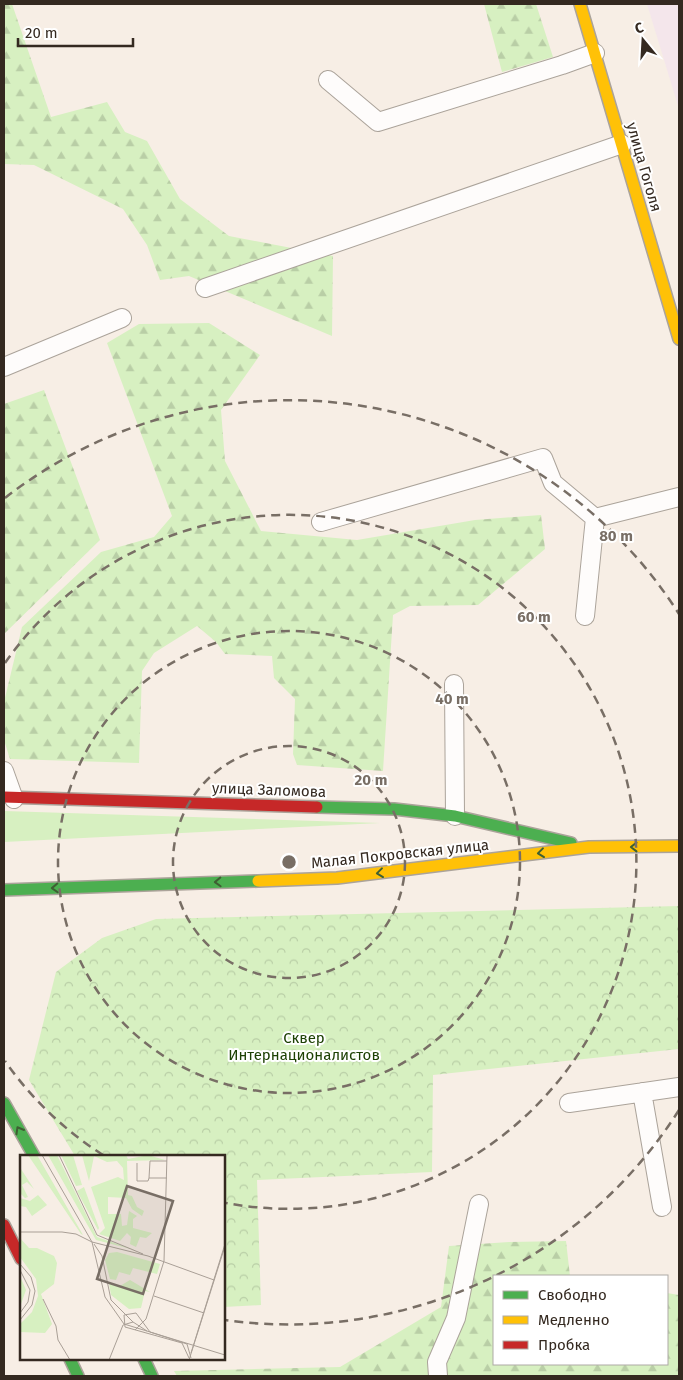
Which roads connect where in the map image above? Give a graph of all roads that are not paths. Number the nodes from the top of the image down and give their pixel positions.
1 (580, 4) edge
2 (595, 53) junction
3 (328, 80) dead end
4 (622, 144) junction
5 (205, 288) dead end
6 (122, 318) dead end
7 (679, 339) edge
8 (4, 367) edge
9 (679, 497) edge
10 (595, 518) junction
11 (321, 522) dead end
12 (585, 616) dead end
13 (454, 684) dead end
14 (4, 771) edge
15 (9, 798) edge
16 (455, 816) junction
17 (679, 846) edge
18 (589, 847) junction
19 (4, 890) edge
20 (679, 1087) edge
21 (642, 1092) junction
22 (4, 1103) edge
23 (569, 1103) dead end
24 (33, 1155) edge
25 (479, 1204) dead end
26 (662, 1207) dead end
27 (4, 1225) edge
28 (20, 1257) edge
29 (70, 1360) edge
30 (144, 1360) edge
31 (78, 1376) edge
32 (152, 1376) edge
33 (438, 1376) edge

1 - 2 street, улица Гоголя
2 - 3 lane
2 - 4 street, улица Гоголя
4 - 5 lane
4 - 7 street, улица Гоголя
6 - 8 lane
9 - 10 lane
10 - 11 lane
10 - 12 lane
13 - 16 lane
14 - 15 lane
15 - 16 street, улица Заломова
16 - 18 street, улица Заломова
17 -> 18 street, Малая Покровская улица
18 -> 19 street, Малая Покровская улица
20 - 21 lane
21 - 23 lane
21 - 26 lane
24 -> 22 street
25 - 33 lane
27 - 28 street
29 - 31 street
30 - 32 street

